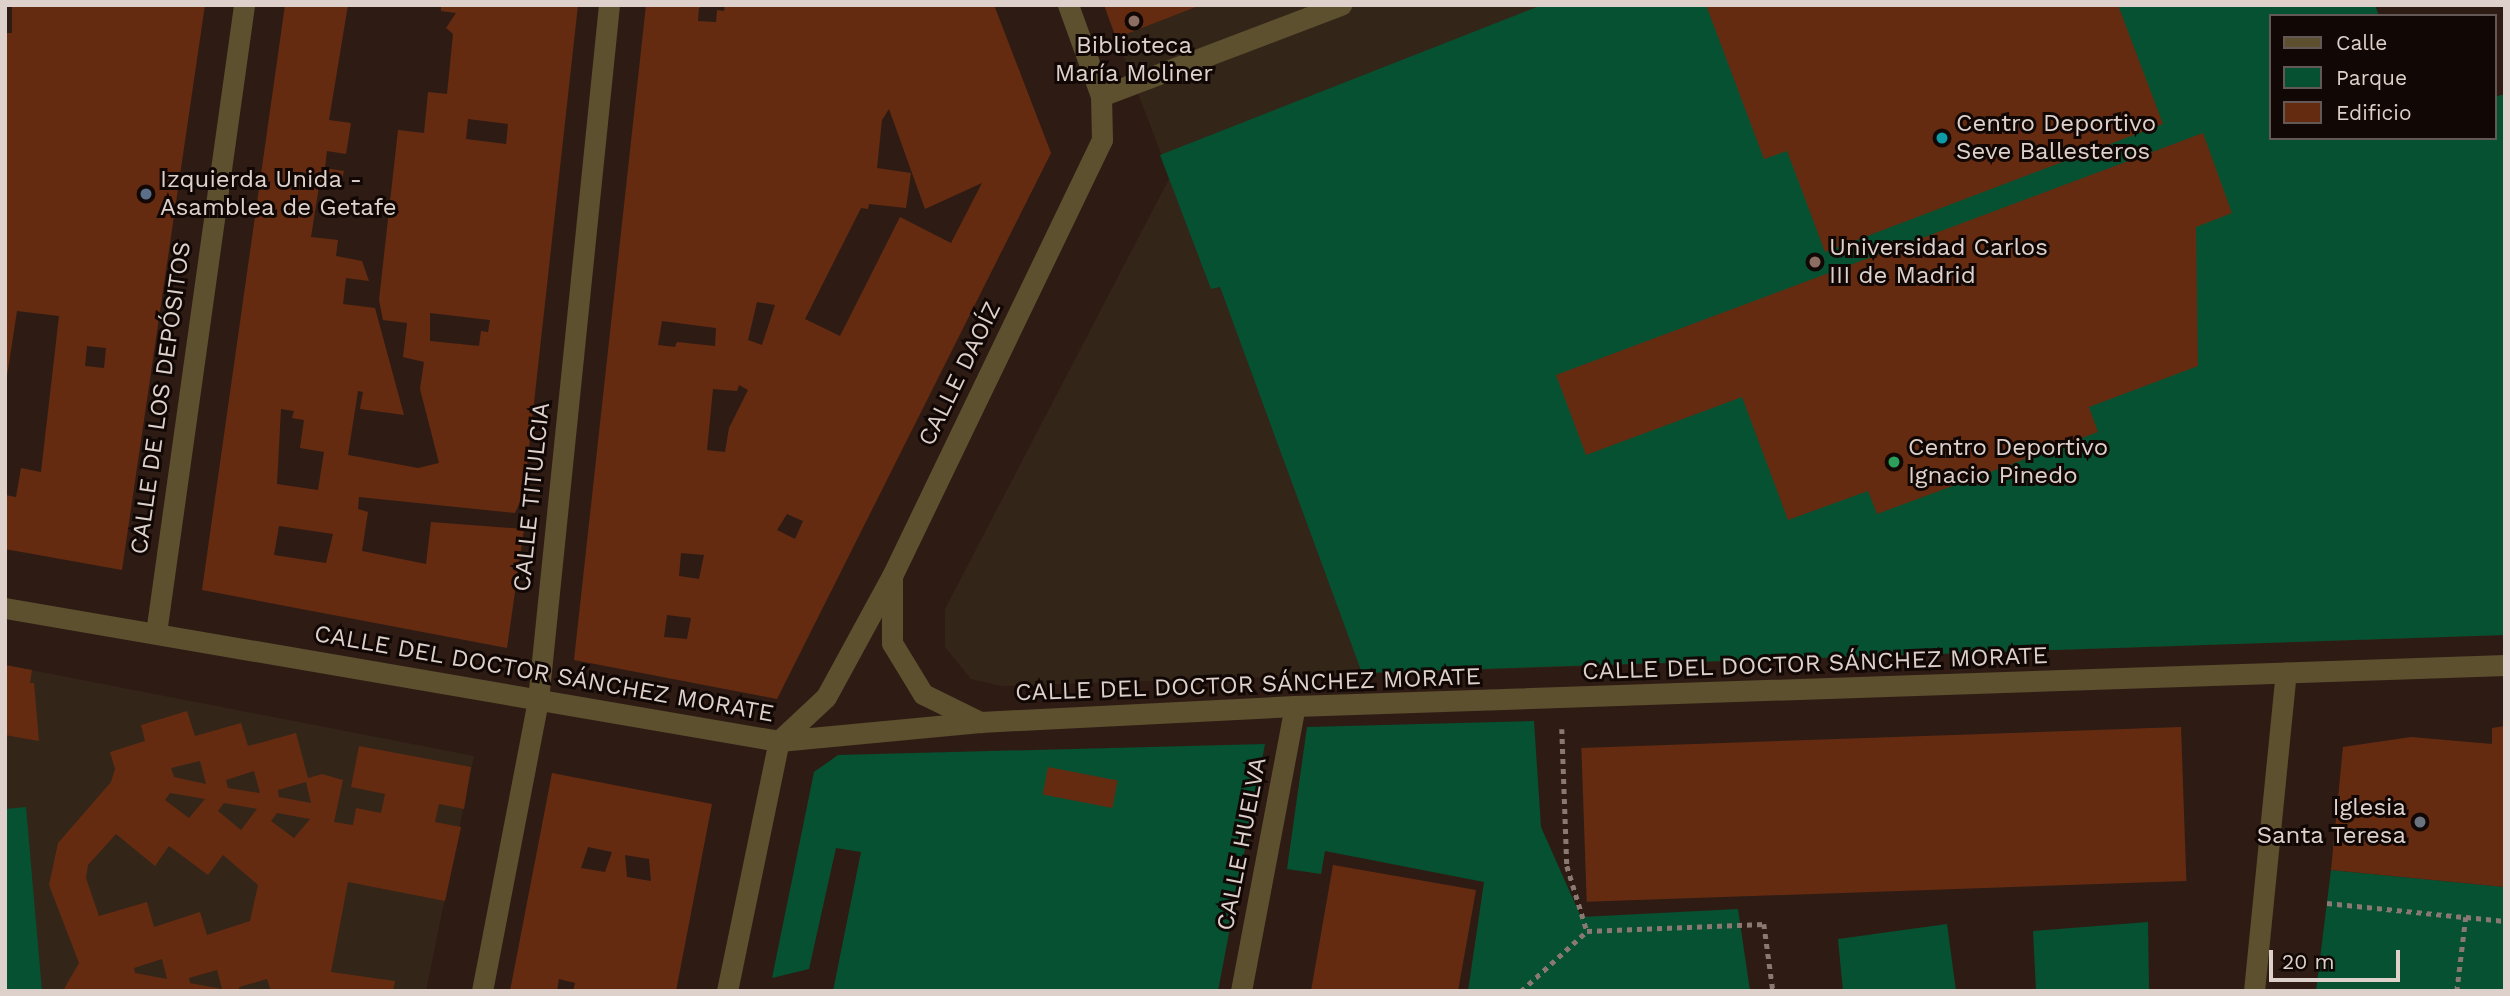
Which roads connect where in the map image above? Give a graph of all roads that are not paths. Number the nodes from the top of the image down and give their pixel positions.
1 (244, 5) edge
2 (609, 5) edge
3 (1068, 5) edge
4 (1340, 5) edge
5 (1101, 96) junction
6 (892, 576) junction
7 (5, 608) edge
8 (156, 633) junction
9 (2505, 665) edge
10 (2286, 673) junction
11 (538, 700) junction
12 (1295, 706) junction
13 (980, 722) junction
14 (779, 741) junction
15 (482, 991) edge
16 (727, 991) edge
17 (1241, 991) edge
18 (2254, 991) edge

1 - 8 street, CALLE DE LOS DEPÓSITOS
2 - 11 street, CALLE TITULCIA
3 - 5 street, CALLE DAOÍZ
4 - 5 street
5 - 6 street, CALLE DAOÍZ
6 - 13 street
6 - 14 street, CALLE DAOÍZ
7 - 8 street, CALLE DEL DOCTOR SÁNCHEZ MORATE
8 - 11 street, CALLE DEL DOCTOR SÁNCHEZ MORATE
9 - 10 street, CALLE DEL DOCTOR SÁNCHEZ MORATE
10 - 12 street, CALLE DEL DOCTOR SÁNCHEZ MORATE
10 - 18 street
11 - 14 street, CALLE DEL DOCTOR SÁNCHEZ MORATE
11 - 15 street, CALLE TITULCIA
12 - 13 street, CALLE DEL DOCTOR SÁNCHEZ MORATE
12 - 17 street, CALLE HUELVA
13 - 14 street, CALLE DEL DOCTOR SÁNCHEZ MORATE
14 - 16 street

